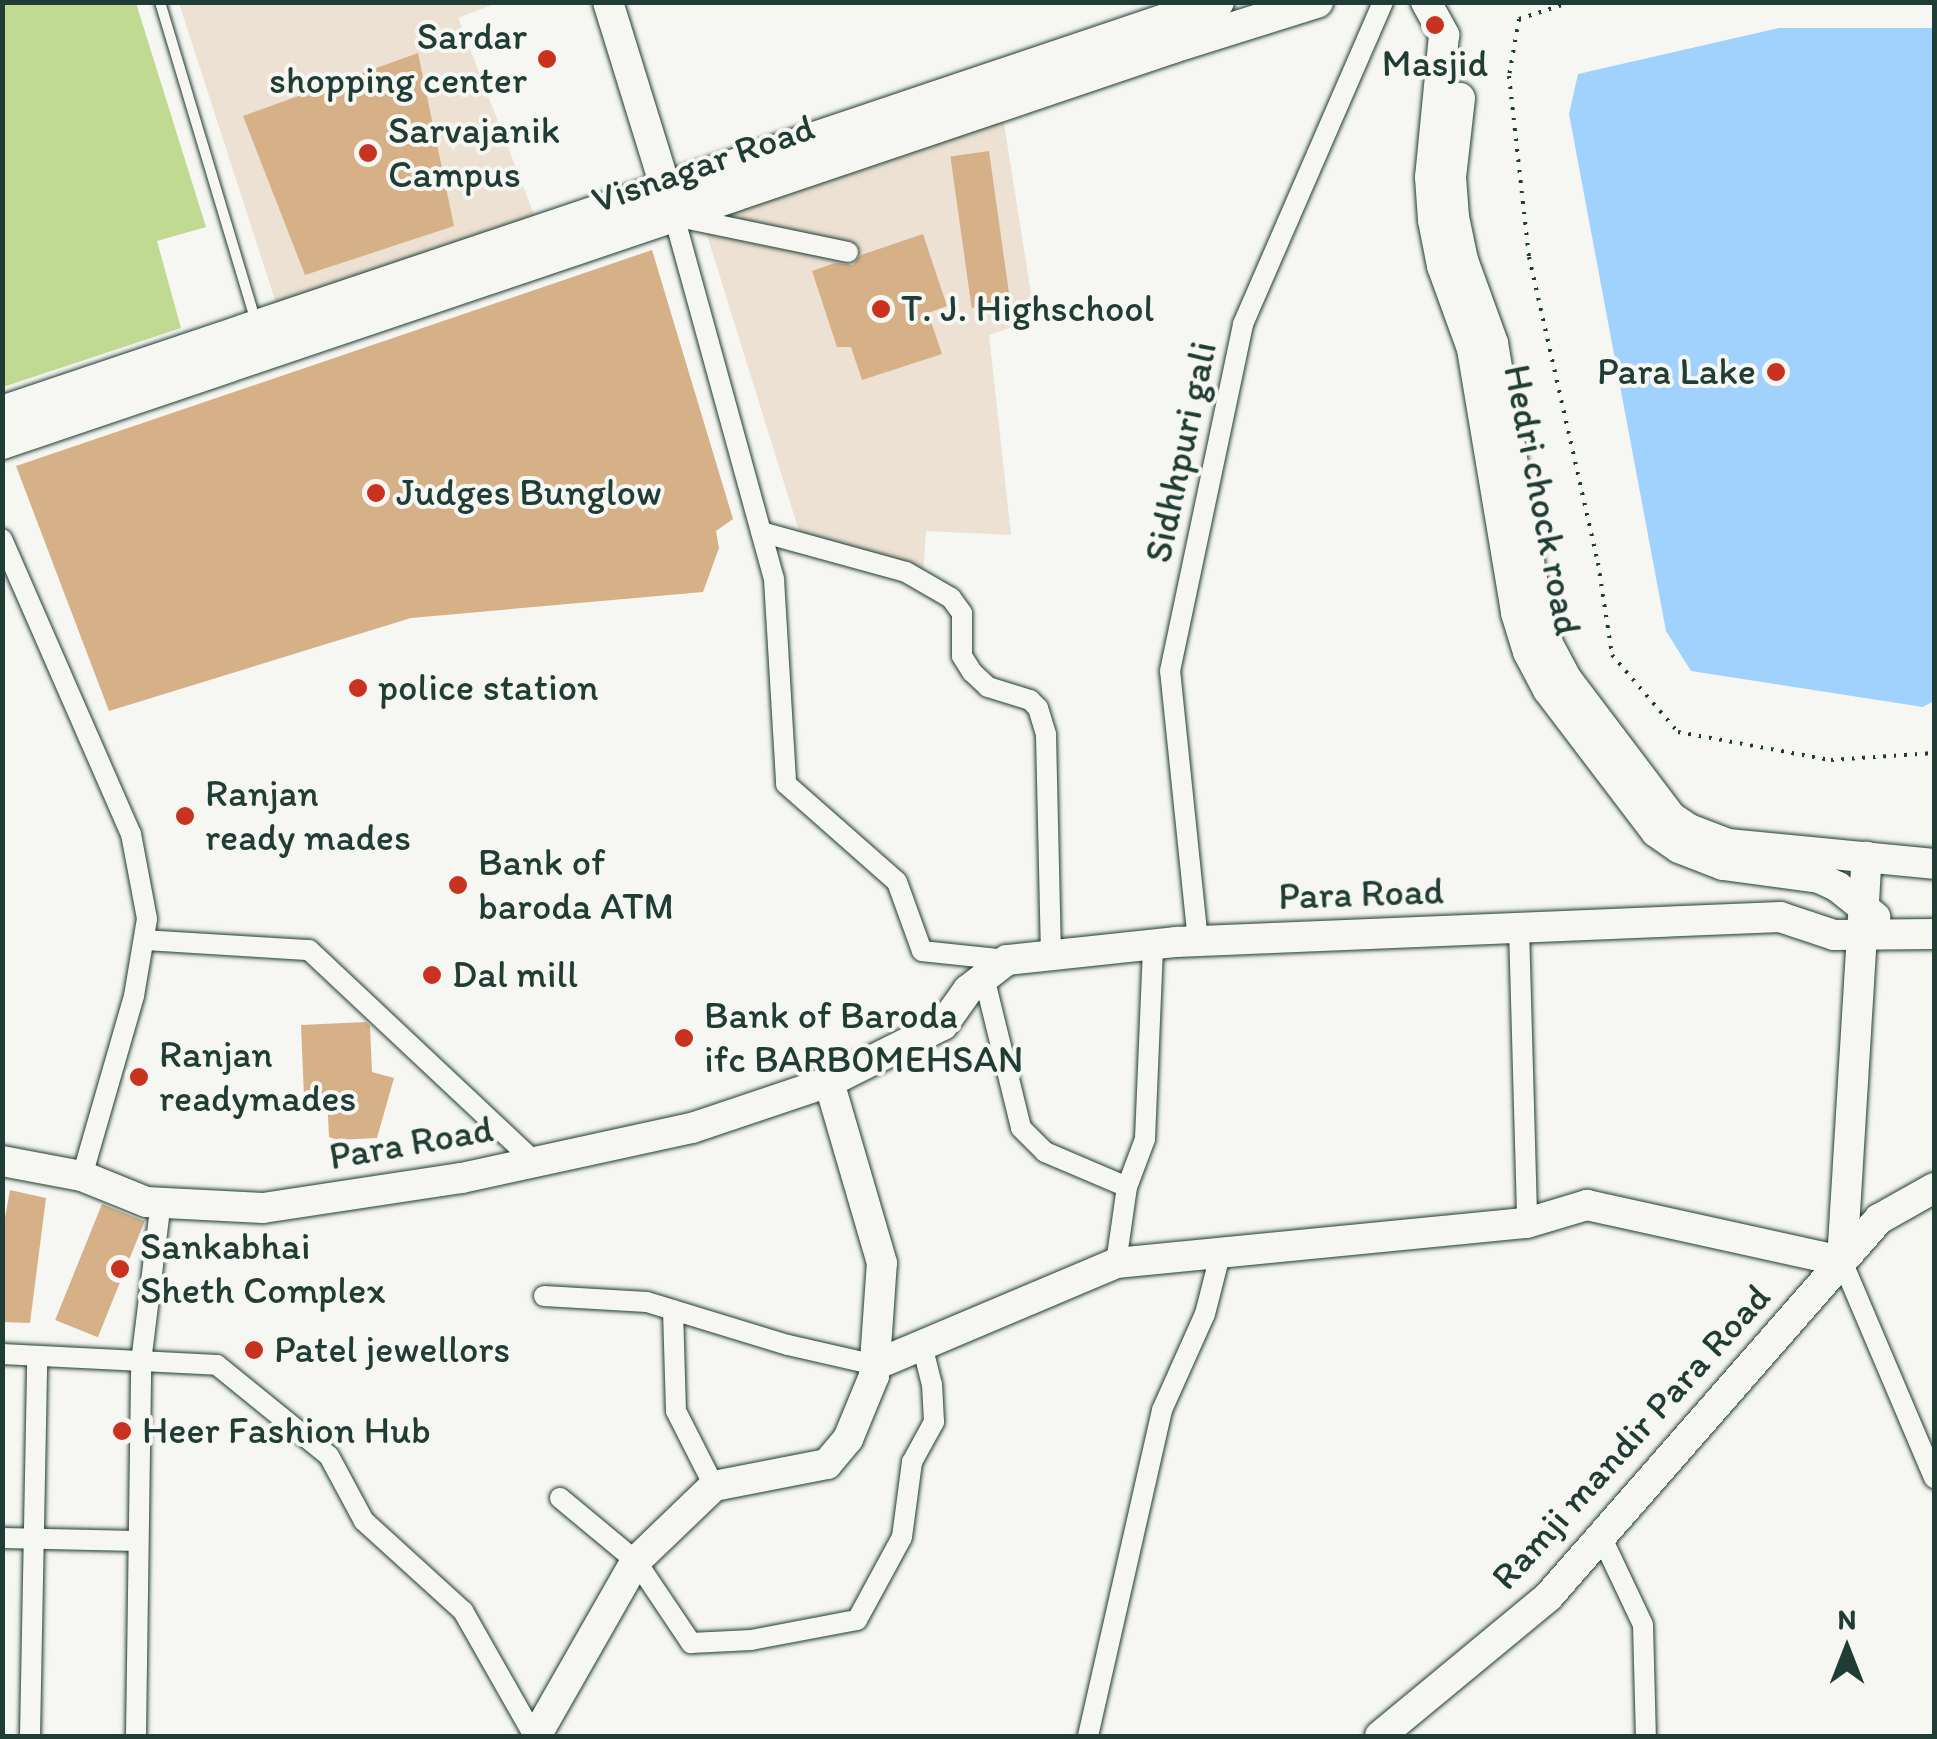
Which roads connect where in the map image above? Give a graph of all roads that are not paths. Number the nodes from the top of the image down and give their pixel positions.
1 (160, 2) edge
2 (608, 2) edge
3 (1218, 2) edge
4 (1317, 2) edge
5 (1383, 2) edge
6 (1426, 2) edge
7 (1450, 2) edge
8 (1167, 22) edge
9 (669, 202) junction
10 (848, 252) dead end
11 (261, 339) junction
12 (2, 412) edge
13 (2, 442) edge
14 (761, 532) junction
15 (2, 539) edge
16 (1920, 863) edge
17 (1857, 873) junction
18 (1780, 918) junction
19 (1862, 922) junction
20 (1519, 928) junction
21 (1920, 933) edge
22 (144, 940) junction
23 (1198, 941) junction
24 (1153, 946) junction
25 (1051, 955) junction
26 (996, 969) junction
27 (829, 1082) junction
28 (2, 1161) edge
29 (535, 1162) junction
30 (82, 1176) junction
31 (1127, 1187) junction
32 (1934, 1188) edge
33 (160, 1202) junction
34 (1527, 1223) junction
35 (1220, 1255) junction
36 (1842, 1261) junction
37 (1116, 1262) junction
38 (544, 1296) dead end
39 (672, 1310) junction
40 (922, 1344) junction
41 (2, 1354) edge
42 (37, 1357) junction
43 (140, 1362) junction
44 (875, 1364) junction
45 (1934, 1478) edge
46 (714, 1486) junction
47 (560, 1498) dead end
48 (1601, 1536) junction
49 (2, 1538) edge
50 (31, 1539) junction
51 (138, 1541) junction
52 (636, 1560) junction
53 (30, 1736) edge
54 (136, 1736) edge
55 (535, 1736) edge
56 (1088, 1736) edge
57 (1380, 1736) edge
58 (1646, 1736) edge

1 - 11 lane
2 - 9 street
3 - 8 main road, Visnagar Road
4 - 8 main road, Visnagar Road
5 - 23 street, Sidhhpuri gali
6 - 17 street, Hedri chock road
7 - 17 street, Hedri chock road
8 - 9 main road, Visnagar Road
9 - 10 street
9 - 11 main road, Visnagar Road
9 - 14 street
11 - 12 main road, Visnagar Road
11 - 13 main road, Visnagar Road
14 - 25 street
14 - 26 street
15 - 22 street
16 - 17 street, Hedri chock road
17 - 18 street
17 - 19 street, Hedri chock road
18 - 19 street, Para Road
18 - 20 street, Para Road
19 - 21 street, Hedri chock road
19 - 36 street
20 - 23 street, Para Road
20 - 34 street
22 - 29 street
22 - 30 street
23 - 24 street, Para Road
24 - 25 street, Para Road
24 - 31 street
25 - 26 street, Para Road
26 - 27 street, Para Road
26 - 31 street
27 - 29 street, Para Road
27 - 44 street
28 - 30 street, Para Road
29 - 33 street, Para Road
30 - 33 street, Para Road
31 - 37 street
32 - 36 street, Ramji mandir Para Road
33 - 43 street
34 - 35 street
34 - 36 street
35 - 37 street
35 - 56 street
36 - 45 street
36 - 48 street, Ramji mandir Para Road
37 - 40 street
38 - 39 street
39 - 44 street
39 - 46 street
40 - 44 street
40 - 52 street
41 - 42 street
42 - 43 street
42 - 50 street
43 - 51 street
43 - 55 street
44 - 46 street
46 - 52 street
47 - 52 street
48 - 57 street, Ramji mandir Para Road
48 - 58 street
49 - 50 street
50 - 51 street
50 - 53 street
51 - 54 street
52 - 55 street

